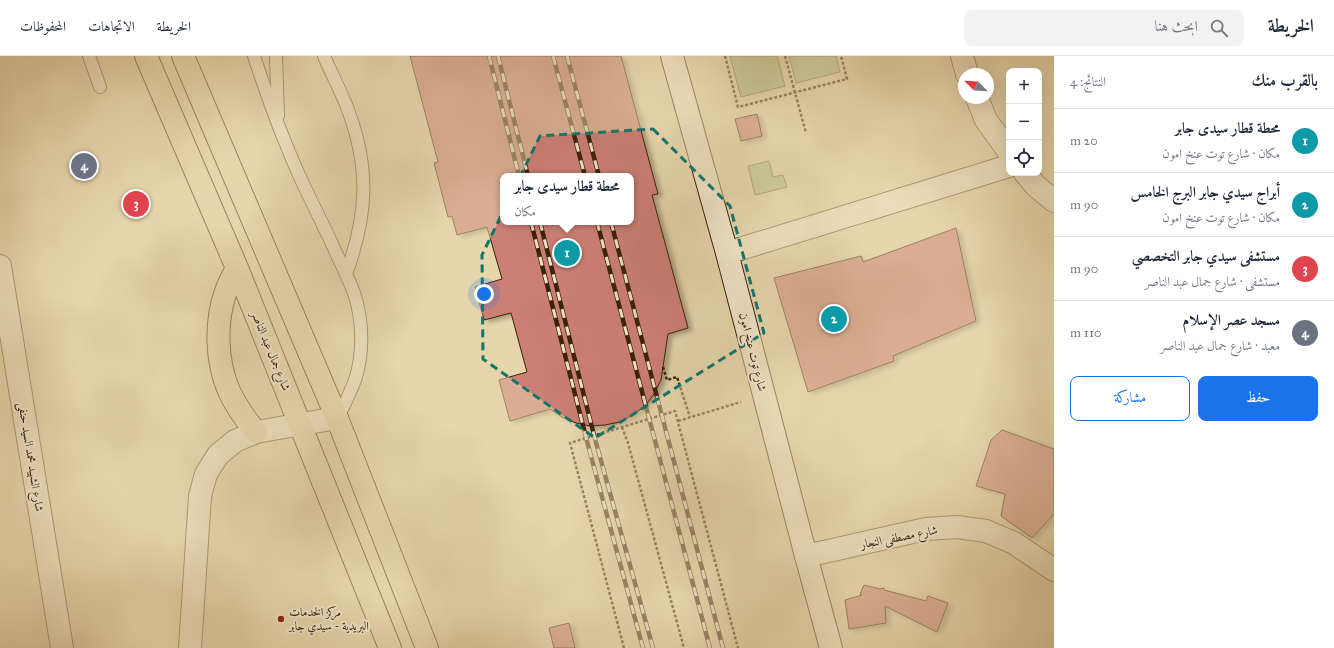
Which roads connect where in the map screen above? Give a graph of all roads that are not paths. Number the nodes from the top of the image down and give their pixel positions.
1 (89, 56) edge
2 (146, 56) edge
3 (183, 56) edge
4 (254, 56) edge
5 (276, 56) edge
6 (324, 56) edge
7 (672, 56) edge
8 (962, 56) edge
9 (965, 68) edge
10 (100, 86) dead end
11 (979, 104) edge
12 (278, 125) junction
13 (1006, 148) edge
14 (1006, 167) edge
15 (1028, 176) edge
16 (1054, 201) edge
17 (728, 253) junction
18 (0, 266) edge
19 (237, 268) junction
20 (346, 274) junction
21 (336, 418) junction
22 (300, 423) junction
23 (256, 432) junction
24 (806, 556) junction
25 (1054, 570) edge
26 (62, 648) edge
27 (190, 648) edge
28 (390, 648) edge
29 (427, 648) edge
30 (831, 648) edge

1 - 10 lane
2 - 19 main road, شارع جمال عبد الناصر
3 - 21 main road
4 - 12 lane
5 - 12 lane
6 - 20 lane
7 - 17 street, شارع توت عنخ امون
8 - 9 street
11 - 13 street
12 - 20 lane
14 - 17 street
15 - 16 street
17 - 24 street, شارع توت عنخ امون
18 - 26 street, شارع الشهيد محمد السيد حنفى
19 - 22 main road, شارع جمال عبد الناصر
19 - 23 main road
20 - 21 lane
21 - 22 street
21 - 29 main road
22 - 23 street
22 - 28 main road, شارع جمال عبد الناصر
23 - 27 street
24 - 25 street, شارع مصطفى النجار
24 - 30 street, شارع توت عنخ امون

